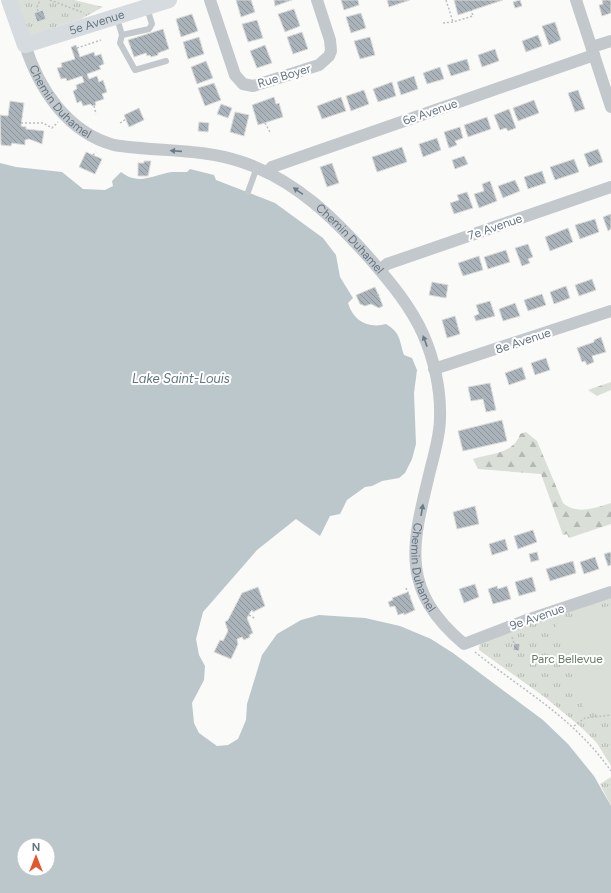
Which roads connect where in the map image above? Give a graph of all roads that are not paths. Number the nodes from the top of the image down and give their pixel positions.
1 (9, 0) edge
2 (169, 0) edge
3 (210, 0) edge
4 (317, 0) edge
5 (576, 0) edge
6 (146, 7) junction
7 (116, 16) junction
8 (122, 35) junction
9 (611, 41) edge
10 (25, 45) junction
11 (593, 51) junction
12 (166, 61) dead end
13 (611, 107) edge
14 (262, 169) junction
15 (611, 187) edge
16 (248, 192) dead end
17 (380, 270) junction
18 (611, 311) edge
19 (434, 369) junction
20 (611, 592) edge
21 (467, 646) joint

1 - 10 street, Chemin Duhamel
2 - 6 street, 5e Avenue
3 - 4 street, Rue Boyer
5 - 11 street
6 - 7 street, 5e Avenue
6 - 8 lane
7 - 8 lane
7 - 10 street, 5e Avenue
8 - 12 lane
9 - 11 street, 6e Avenue
14 -> 10 street, Chemin Duhamel
11 - 13 street
11 - 14 street, 6e Avenue
14 - 16 lane
17 -> 14 street, Chemin Duhamel
15 - 17 street, 7e Avenue
19 -> 17 street, Chemin Duhamel
18 - 19 street, 8e Avenue
21 -> 19 street, Chemin Duhamel
20 - 21 street, 9e Avenue

